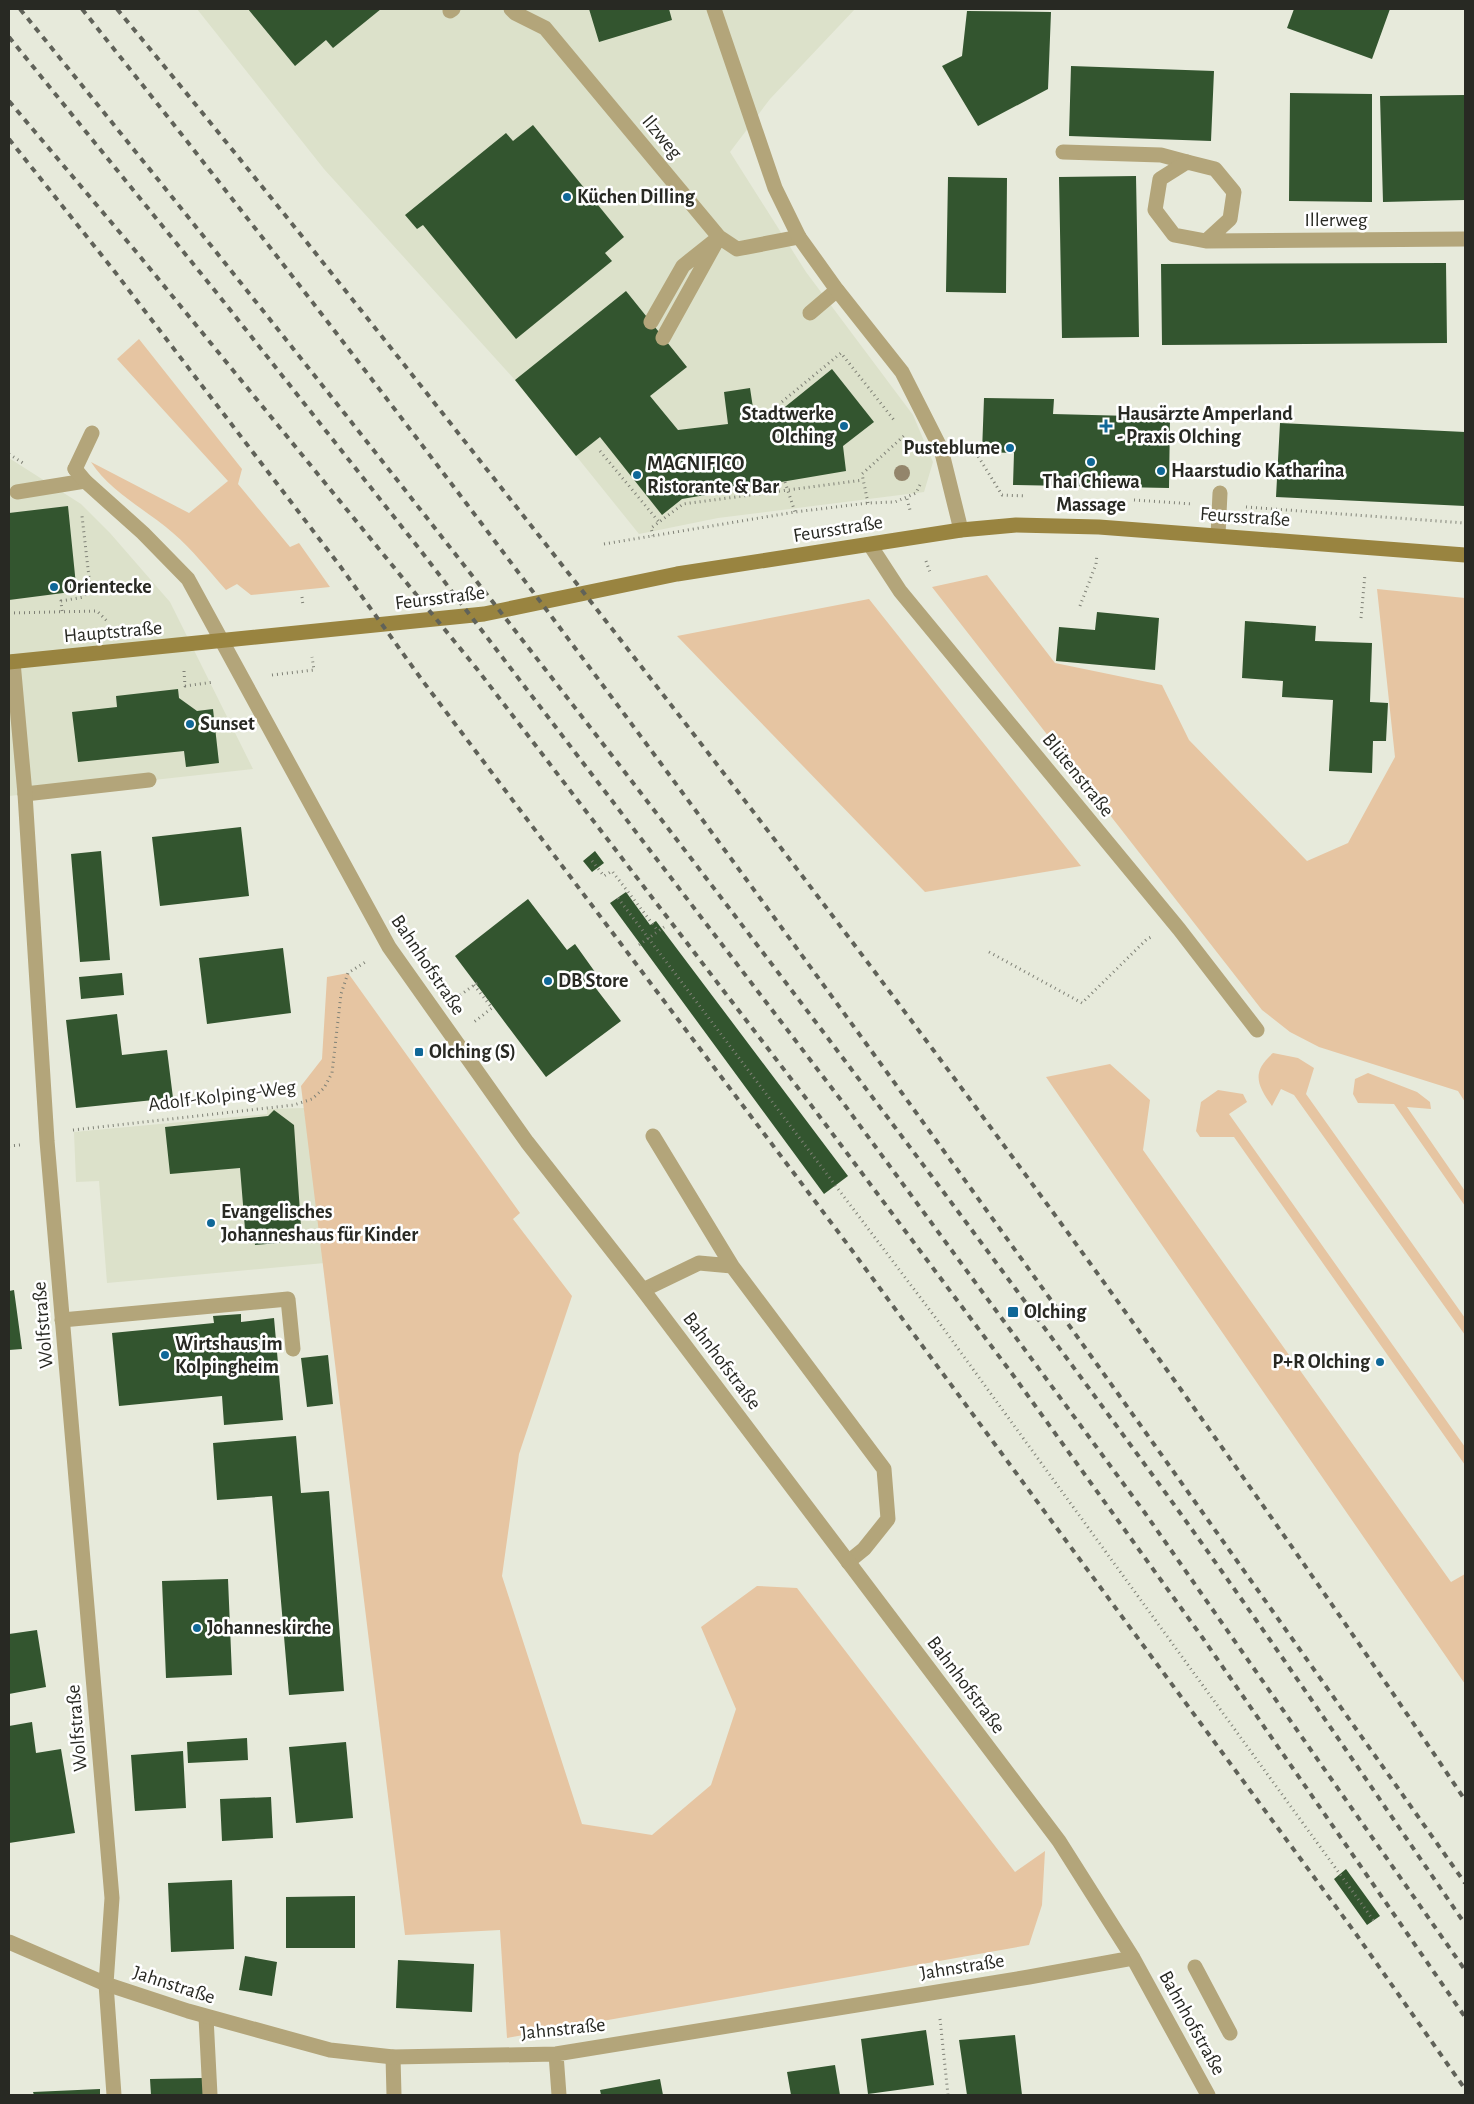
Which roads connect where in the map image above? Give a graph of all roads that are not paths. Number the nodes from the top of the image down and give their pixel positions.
1 (512, 9) edge
2 (714, 9) edge
3 (1063, 152) dead end
4 (1186, 162) junction
5 (719, 237) junction
6 (799, 237) junction
7 (1465, 239) edge
8 (1206, 241) junction
9 (837, 290) junction
10 (810, 313) dead end
11 (652, 322) dead end
12 (664, 338) dead end
13 (92, 433) dead end
14 (85, 482) junction
15 (17, 492) dead end
16 (1220, 492) dead end
17 (961, 530) junction
18 (1218, 535) junction
19 (870, 545) junction
20 (1465, 555) edge
21 (221, 640) junction
22 (11, 662) edge
23 (149, 780) dead end
24 (25, 794) junction
25 (1257, 1030) dead end
26 (653, 1136) dead end
27 (732, 1266) junction
28 (643, 1290) junction
29 (62, 1320) junction
30 (293, 1349) dead end
31 (848, 1562) junction
32 (9, 1942) edge
33 (1133, 1958) junction
34 (1195, 1967) dead end
35 (106, 1984) junction
36 (206, 2017) junction
37 (1230, 2033) dead end
38 (556, 2054) junction
39 (393, 2058) junction
40 (114, 2095) edge
41 (210, 2095) edge
42 (394, 2095) edge
43 (560, 2095) edge
44 (1208, 2095) edge

1 - 5 street, Ilzweg
2 - 6 street
3 - 4 street
4 - 8 street
4 - 8 street, Illerweg
5 - 6 street, Ilzweg
5 - 11 street
5 - 12 street
6 - 9 street
7 - 8 street, Illerweg
9 - 10 street
9 - 17 street
13 - 14 street, Bahnhofstraße
14 - 15 street
14 - 21 street, Bahnhofstraße
16 - 18 street
17 - 18 street, Feursstraße
17 - 19 street, Feursstraße
18 - 20 street, Feursstraße
19 - 21 street, Feursstraße
19 - 25 street, Blütenstraße
21 - 22 street, Hauptstraße
21 - 28 street, Bahnhofstraße
22 - 24 street, Wolfstraße
23 - 24 street
24 - 29 street, Wolfstraße
26 - 27 street
27 - 28 street
27 - 31 street
28 - 31 street, Bahnhofstraße
29 - 30 street
29 - 35 street, Wolfstraße
31 - 33 street, Bahnhofstraße
32 - 35 street, Jahnstraße
33 - 38 street, Jahnstraße
33 - 44 street, Bahnhofstraße
34 - 37 street
35 - 36 street, Jahnstraße
35 - 40 street, Wolfstraße
36 - 39 street, Jahnstraße
36 - 41 street
38 - 39 street, Jahnstraße
38 - 43 street
39 - 42 street

